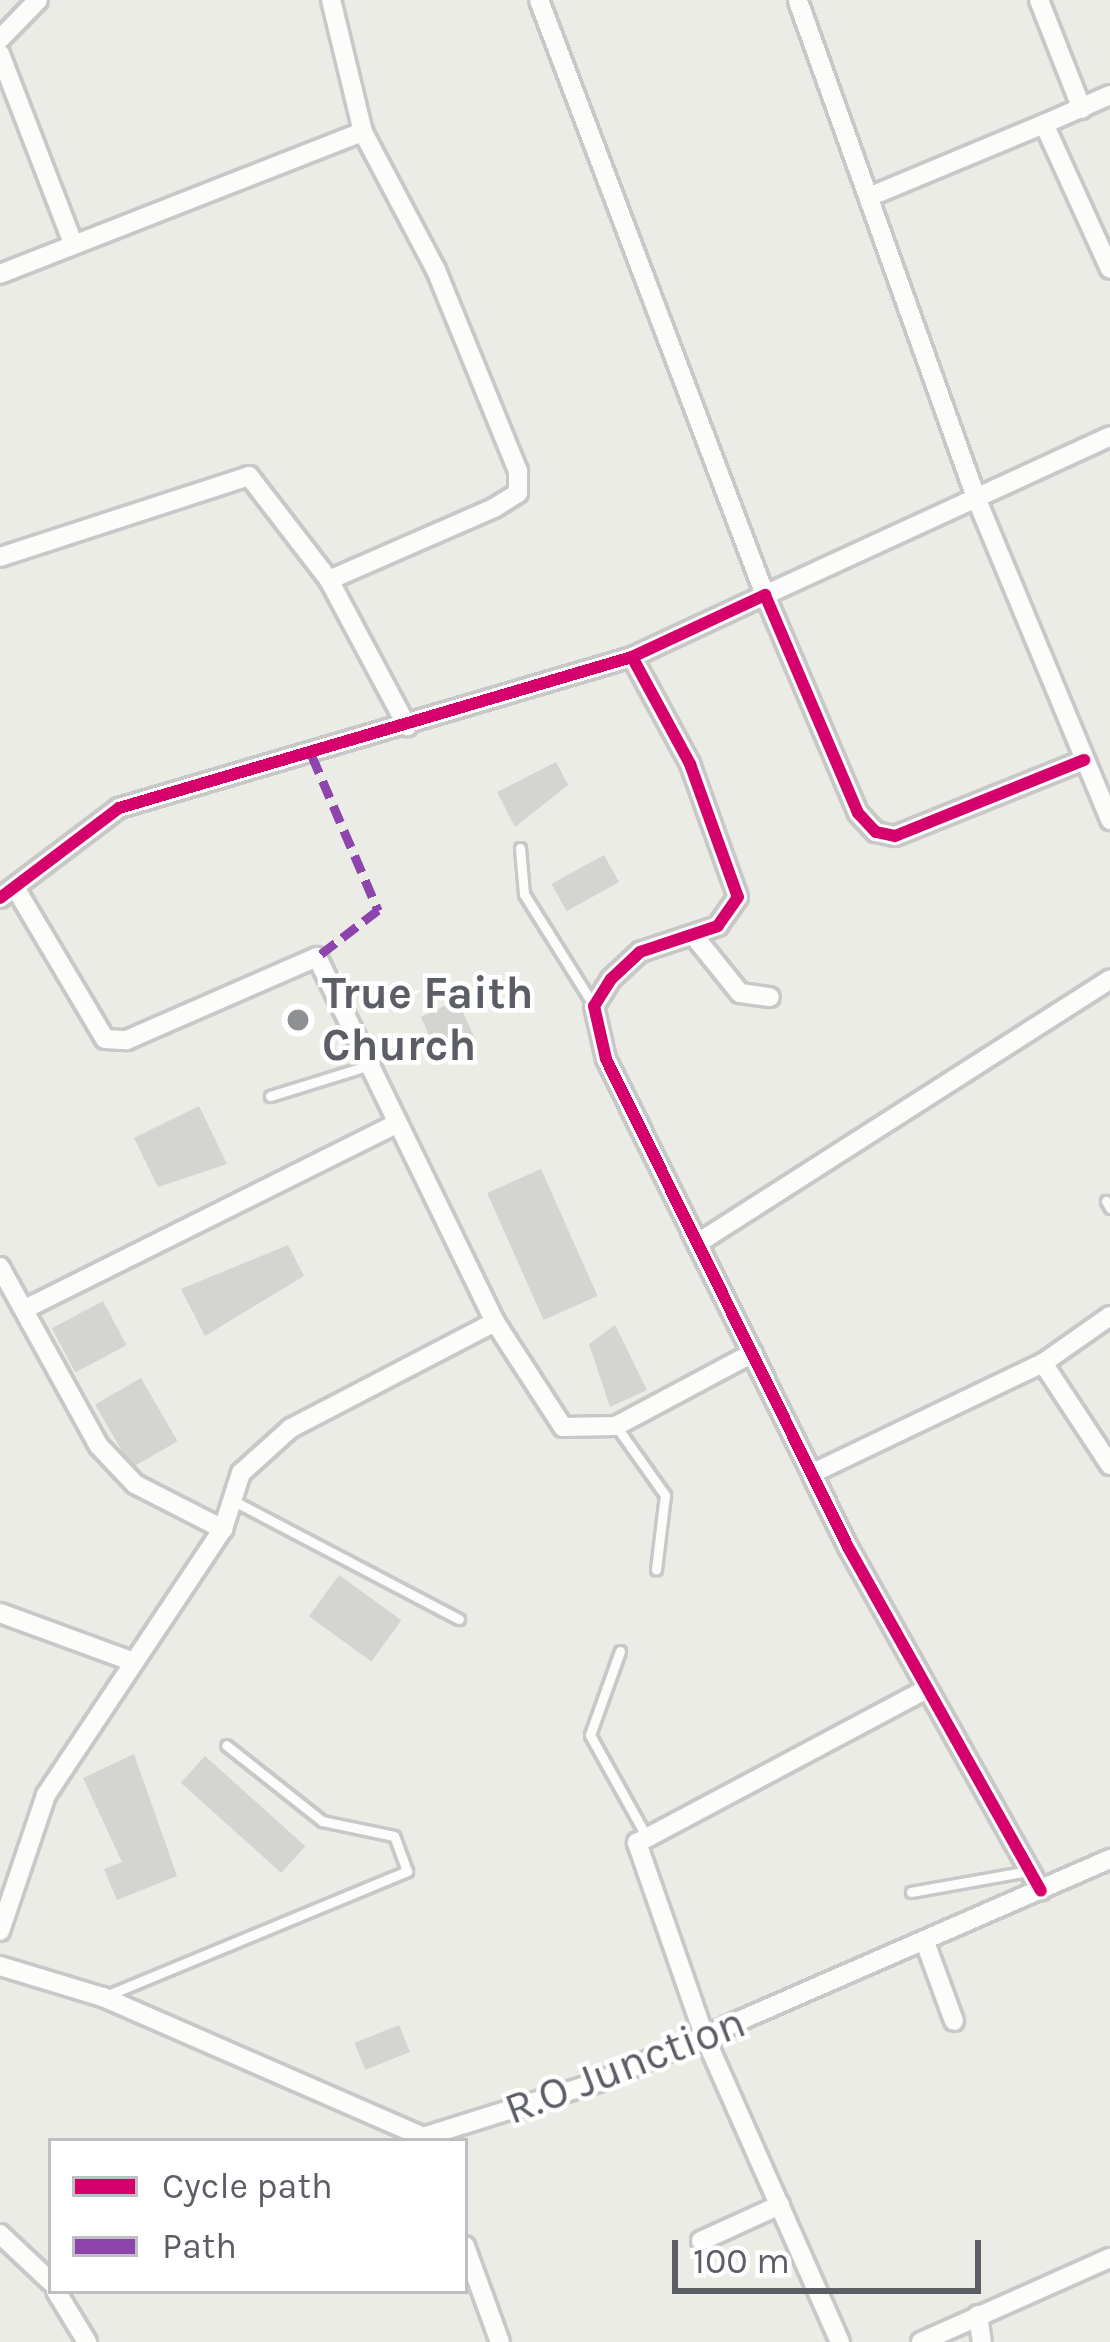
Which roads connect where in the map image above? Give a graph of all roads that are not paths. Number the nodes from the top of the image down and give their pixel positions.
1 (38, 0) edge
2 (331, 0) edge
3 (539, 0) edge
4 (1039, 0) edge
5 (798, 1) edge
6 (0, 39) edge
7 (0, 54) edge
8 (1110, 95) edge
9 (1082, 109) junction
10 (1044, 124) junction
11 (363, 132) junction
12 (871, 196) junction
13 (72, 241) junction
14 (1110, 269) edge
15 (0, 274) edge
16 (1110, 436) edge
17 (977, 500) junction
18 (0, 557) edge
19 (329, 580) junction
20 (765, 595) junction
21 (632, 657) junction
22 (407, 726) junction
23 (1084, 760) junction
24 (1110, 820) edge
25 (520, 848) dead end
26 (8, 894) edge
27 (694, 936) junction
28 (1110, 979) edge
29 (770, 997) dead end
30 (594, 1006) junction
31 (367, 1066) junction
32 (270, 1096) dead end
33 (394, 1125) junction
34 (701, 1240) junction
35 (0, 1267) edge
36 (25, 1310) junction
37 (1110, 1316) edge
38 (495, 1322) junction
39 (753, 1353) junction
40 (1043, 1363) junction
41 (616, 1426) junction
42 (1110, 1465) edge
43 (813, 1473) junction
44 (233, 1501) junction
45 (223, 1529) junction
46 (656, 1569) dead end
47 (0, 1613) edge
48 (459, 1619) dead end
49 (620, 1652) dead end
50 (131, 1661) junction
51 (927, 1689) junction
52 (226, 1745) dead end
53 (645, 1834) junction
54 (1107, 1867) edge
55 (1029, 1871) junction
56 (1041, 1891) junction
57 (911, 1892) dead end
58 (0, 1930) edge
59 (925, 1942) junction
60 (0, 1966) edge
61 (104, 1997) junction
62 (954, 2021) dead end
63 (705, 2038) junction
64 (422, 2138) edge
65 (427, 2138) edge
66 (780, 2205) junction
67 (0, 2234) edge
68 (701, 2241) dead end
69 (468, 2254) edge
70 (1110, 2258) edge
71 (48, 2279) edge
72 (59, 2294) edge
73 (978, 2315) junction
74 (88, 2342) edge
75 (500, 2342) edge
76 (840, 2342) edge
77 (921, 2342) edge
78 (982, 2342) edge

1 - 6 street
2 - 11 street
3 - 20 street
4 - 9 street
5 - 12 street
7 - 13 street
8 - 9 street
9 - 10 street
10 - 12 street
10 - 14 street
11 - 13 street
11 - 19 street
12 - 17 street
13 - 15 street
16 - 17 street
17 - 20 street
17 - 23 street
18 - 19 street
19 - 22 street
20 - 21 street
20 - 23 street
21 - 22 street
21 - 27 street
22 - 26 street
23 - 24 street
25 - 30 lane
26 - 31 street
27 - 29 street
27 - 30 street
28 - 34 street
30 - 34 street
31 - 32 lane
31 - 33 street
33 - 36 street
33 - 38 street
34 - 39 street
35 - 36 street
36 - 45 street
37 - 40 street
38 - 41 street
38 - 44 street
39 - 41 street
39 - 43 street
40 - 42 street
40 - 43 street
41 - 46 lane
43 - 51 street
44 - 45 street
44 - 48 lane
45 - 50 street
47 - 50 street
49 - 53 lane
50 - 58 street
51 - 53 street
51 - 55 street
52 - 61 lane
53 - 63 street
54 - 56 street, R.O Junction
55 - 56 street
55 - 57 lane
56 - 59 street, R.O Junction
59 - 62 street
59 - 63 street, R.O Junction
60 - 61 street, R.O Junction
61 - 64 street, R.O Junction
63 - 65 street, R.O Junction
63 - 66 street
66 - 68 street
66 - 76 street
67 - 71 street
69 - 75 street
70 - 73 street
72 - 74 street
73 - 77 street
73 - 78 street

